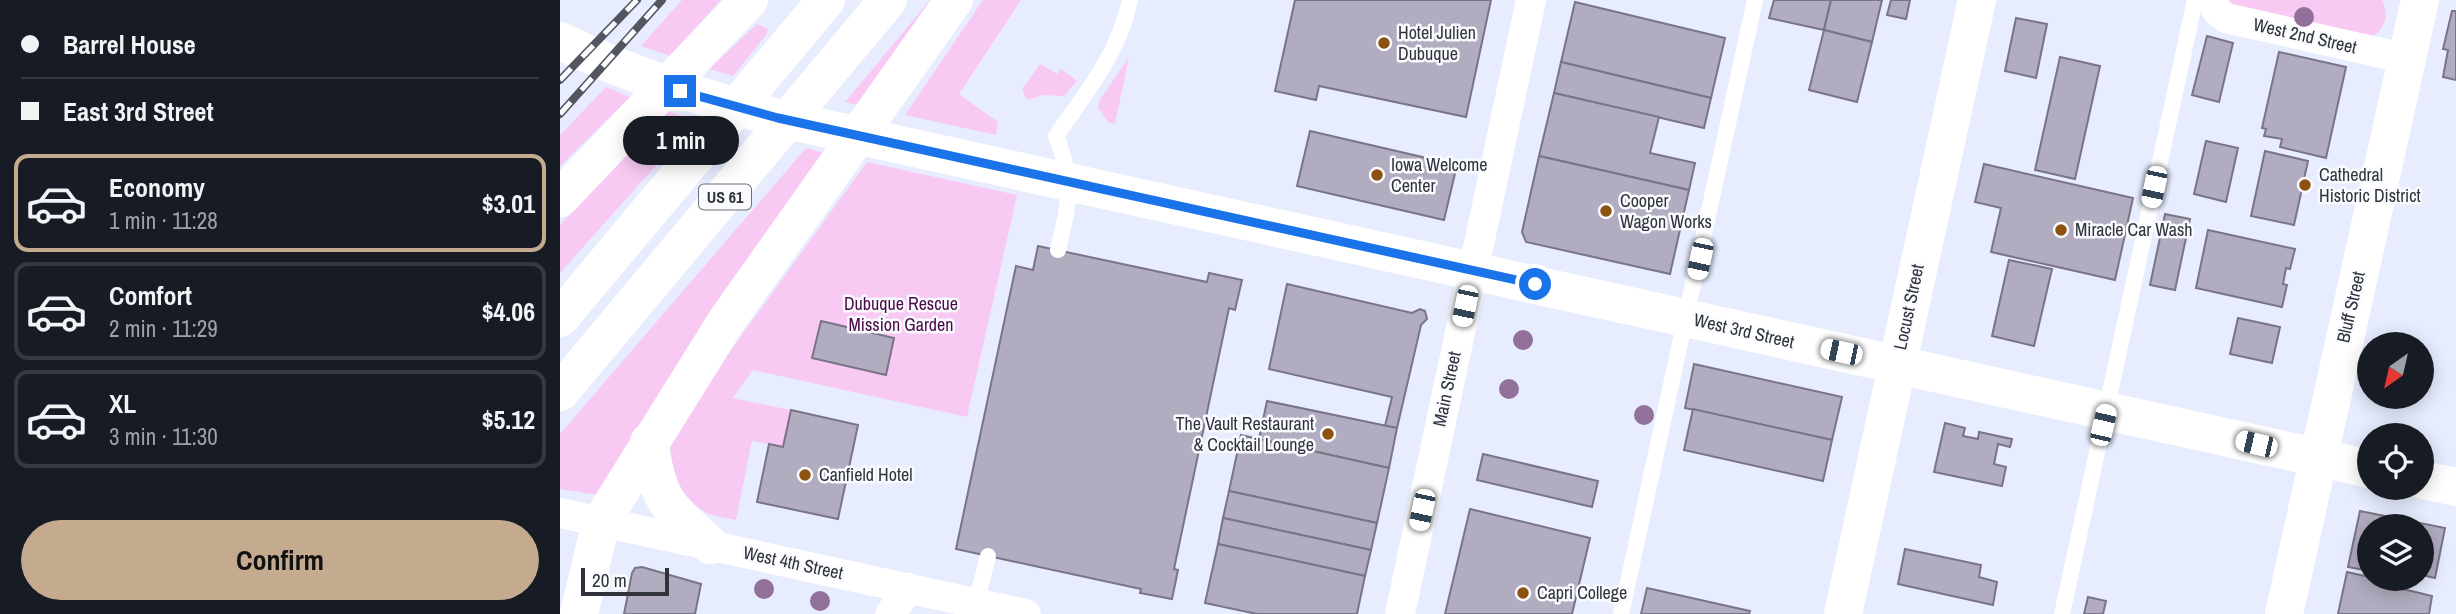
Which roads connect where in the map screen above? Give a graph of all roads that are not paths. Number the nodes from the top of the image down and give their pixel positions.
1 (749, 0) edge
2 (826, 0) edge
3 (888, 0) edge
4 (954, 0) edge
5 (1130, 0) edge
6 (1531, 0) edge
7 (1755, 0) edge
8 (1977, 0) edge
9 (2195, 0) edge
10 (2212, 0) edge
11 (2420, 0) edge
12 (560, 41) edge
13 (2408, 59) junction
14 (560, 198) edge
15 (1058, 250) dead end
16 (1472, 271) junction
17 (560, 318) edge
18 (1688, 318) junction
19 (1896, 365) junction
20 (560, 392) edge
21 (2106, 411) junction
22 (649, 442) junction
23 (2318, 458) junction
24 (2357, 466) edge
25 (2434, 482) edge
26 (2456, 487) edge
27 (560, 513) edge
28 (601, 522) junction
29 (710, 545) junction
30 (988, 556) dead end
31 (910, 601) edge
32 (976, 604) junction
33 (579, 614) edge
34 (890, 614) edge
35 (1026, 614) edge
36 (1400, 614) edge
37 (1621, 614) edge
38 (1843, 614) edge
39 (2062, 614) edge
40 (2284, 614) edge

1 - 14 main road
2 - 17 main road, US 61
3 - 20 main road, US 61
4 - 22 main road
5 - 15 lane
6 - 16 street, Main Street
7 - 18 lane
8 - 19 main road, Locust Street
9 - 21 lane
10 - 13 street, West 2nd Street
11 - 13 main road, Bluff Street
12 - 16 main road, West 3rd Street
13 - 23 main road, Bluff Street
16 - 18 main road, West 3rd Street
16 - 36 street, Main Street
18 - 19 main road, West 3rd Street
18 - 37 lane
19 - 21 main road, West 3rd Street
19 - 38 main road, Locust Street
21 - 23 main road, West 3rd Street
21 - 39 lane
22 - 28 main road
22 - 29 main road
23 - 24 main road, West 3rd Street
23 - 40 main road, Bluff Street
25 - 26 main road
27 - 28 street, West 4th Street
28 - 29 street, West 4th Street
28 - 33 main road
29 - 31 street, West 4th Street
30 - 32 lane
31 - 32 street, West 4th Street
31 - 34 street
32 - 35 street, West 4th Street

